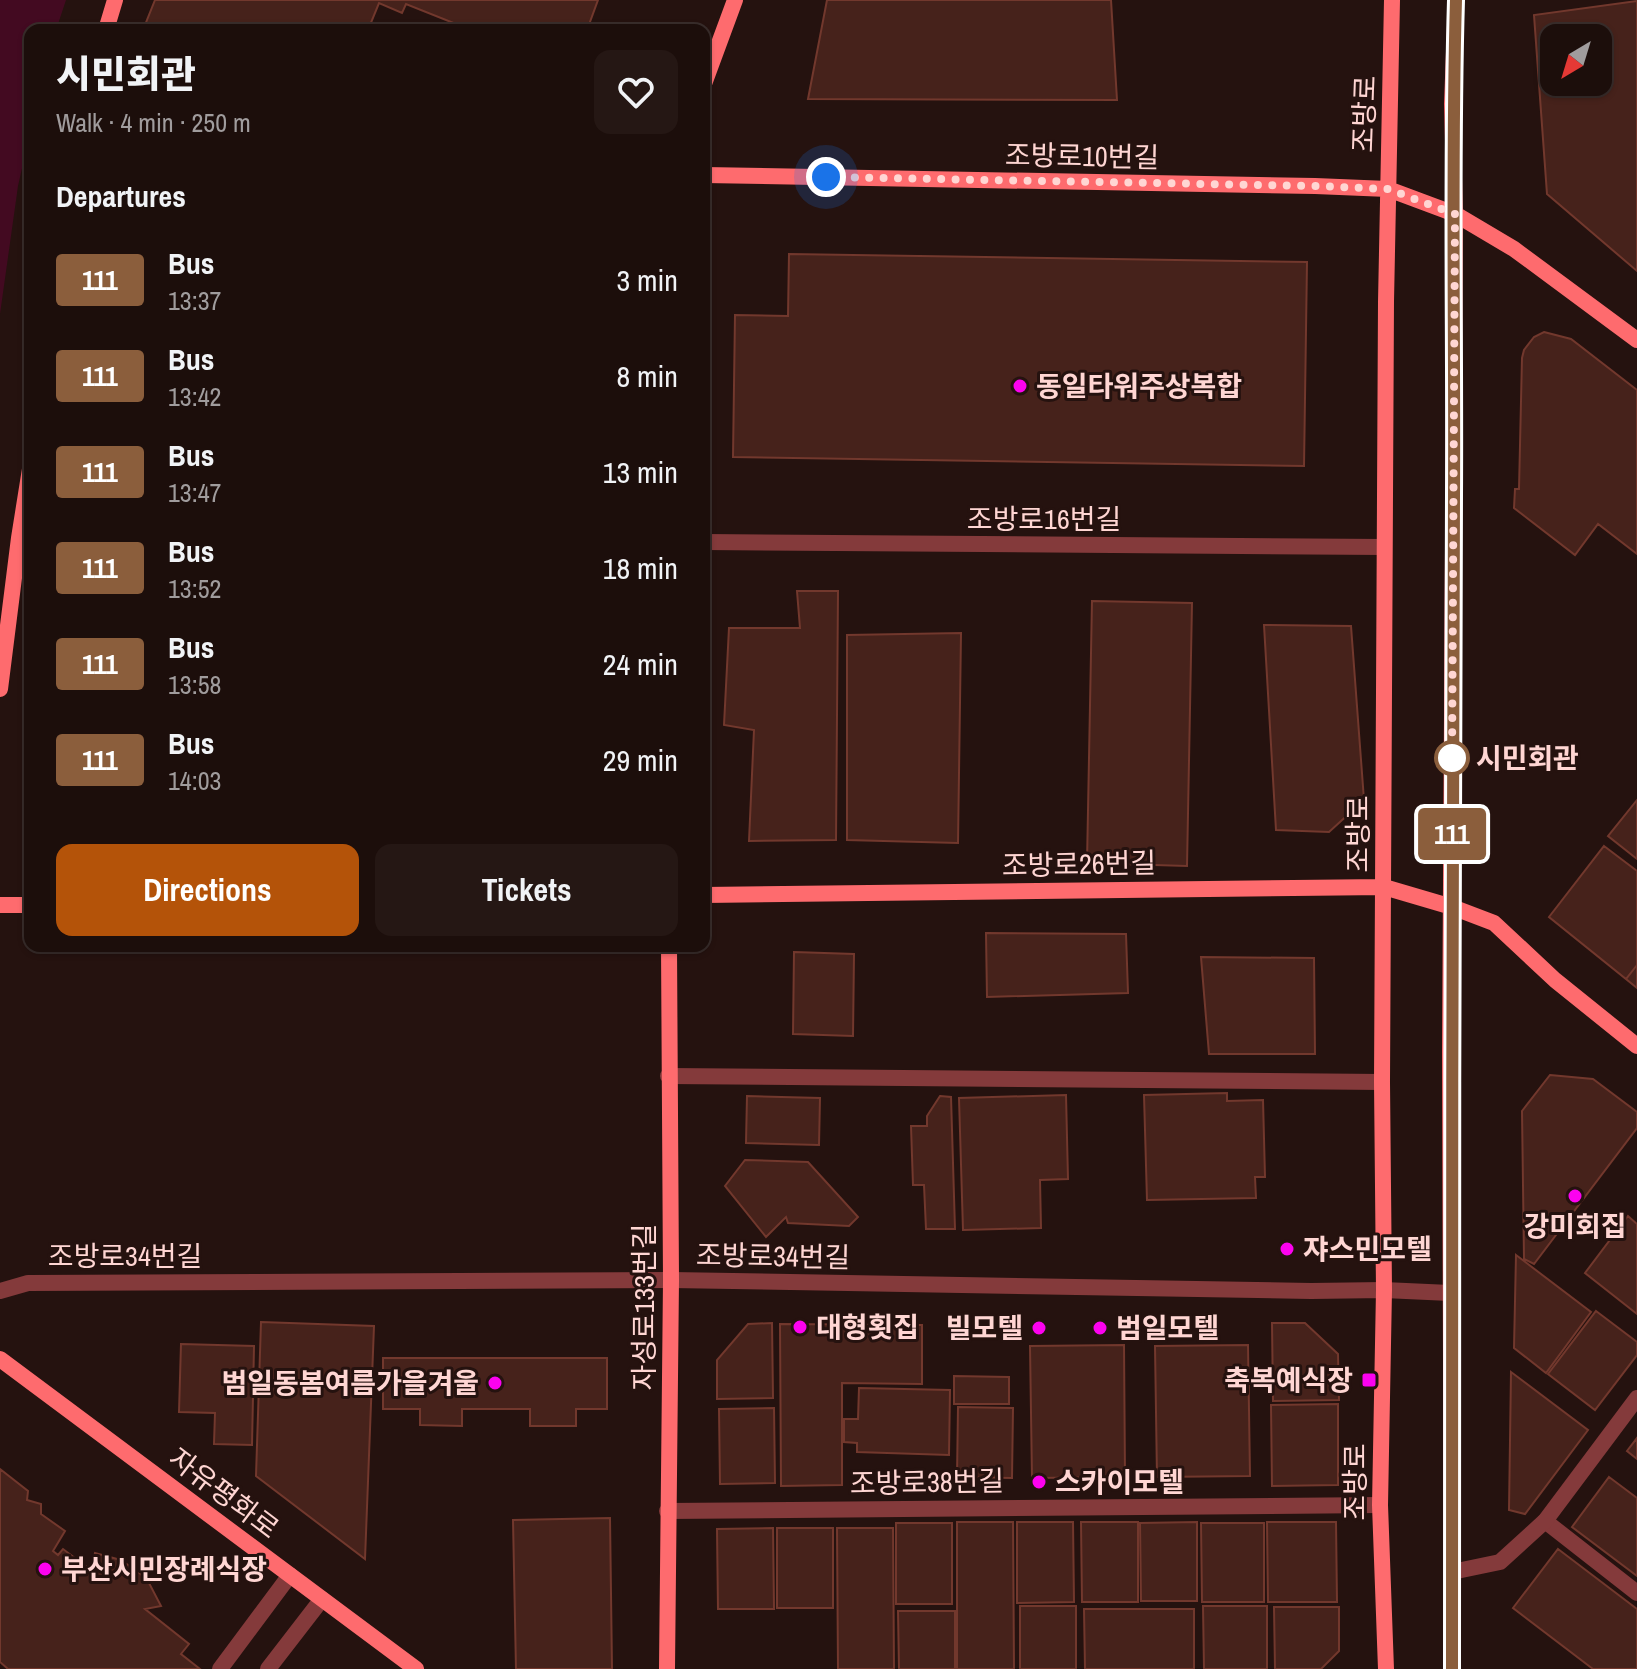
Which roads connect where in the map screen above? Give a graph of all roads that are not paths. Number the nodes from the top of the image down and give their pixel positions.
1 (115, 0) edge
2 (735, 0) edge
3 (1392, 0) edge
4 (1456, 0) edge
5 (108, 24) edge
6 (710, 68) edge
7 (710, 175) edge
8 (1388, 189) junction
9 (1455, 214) junction
10 (1637, 340) edge
11 (24, 538) edge
12 (710, 542) edge
13 (1384, 547) junction
14 (0, 689) edge
15 (1384, 887) junction
16 (710, 895) edge
17 (0, 905) edge
18 (24, 905) edge
19 (1452, 907) junction
20 (669, 952) edge
21 (1637, 1046) edge
22 (668, 1076) junction
23 (1382, 1082) junction
24 (671, 1280) junction
25 (1384, 1290) junction
26 (0, 1291) edge
27 (1450, 1293) junction
28 (0, 1359) edge
29 (1637, 1398) edge
30 (1380, 1505) junction
31 (667, 1511) junction
32 (1545, 1521) junction
33 (1452, 1572) junction
34 (290, 1575) junction
35 (1637, 1593) edge
36 (322, 1599) junction
37 (220, 1669) edge
38 (268, 1669) edge
39 (416, 1669) edge
40 (667, 1669) edge
41 (1386, 1669) edge
42 (1452, 1669) edge

1 - 5 main road
2 - 6 main road
3 - 8 main road, 조방로
4 - 9 main road
7 - 8 main road, 조방로10번길
8 - 9 main road, 조방로10번길
8 - 13 main road, 조방로
9 - 10 main road, 조방로10번길
9 - 19 main road
11 - 14 main road
12 - 13 street, 조방로16번길
13 - 15 main road, 조방로
15 - 16 main road, 조방로26번길
15 - 19 main road, 조방로26번길
15 - 23 main road, 조방로
17 - 18 main road
19 - 21 main road, 조방로26번길
19 - 27 main road
20 - 22 main road, 자성로133번길
22 - 23 street
22 - 24 main road, 자성로133번길
23 - 25 main road, 조방로
24 - 25 street, 조방로34번길
24 - 26 street, 조방로34번길
24 - 31 main road, 자성로133번길
25 - 27 street, 조방로34번길
25 - 30 main road, 조방로
27 - 33 main road
28 - 34 main road, 자유평화로
29 - 32 street
30 - 31 street, 조방로38번길
30 - 41 main road, 조방로
31 - 40 main road, 자성로133번길
32 - 33 street
32 - 35 street
33 - 42 main road
34 - 36 main road, 자유평화로
34 - 37 street
36 - 38 street
36 - 39 main road, 자유평화로

